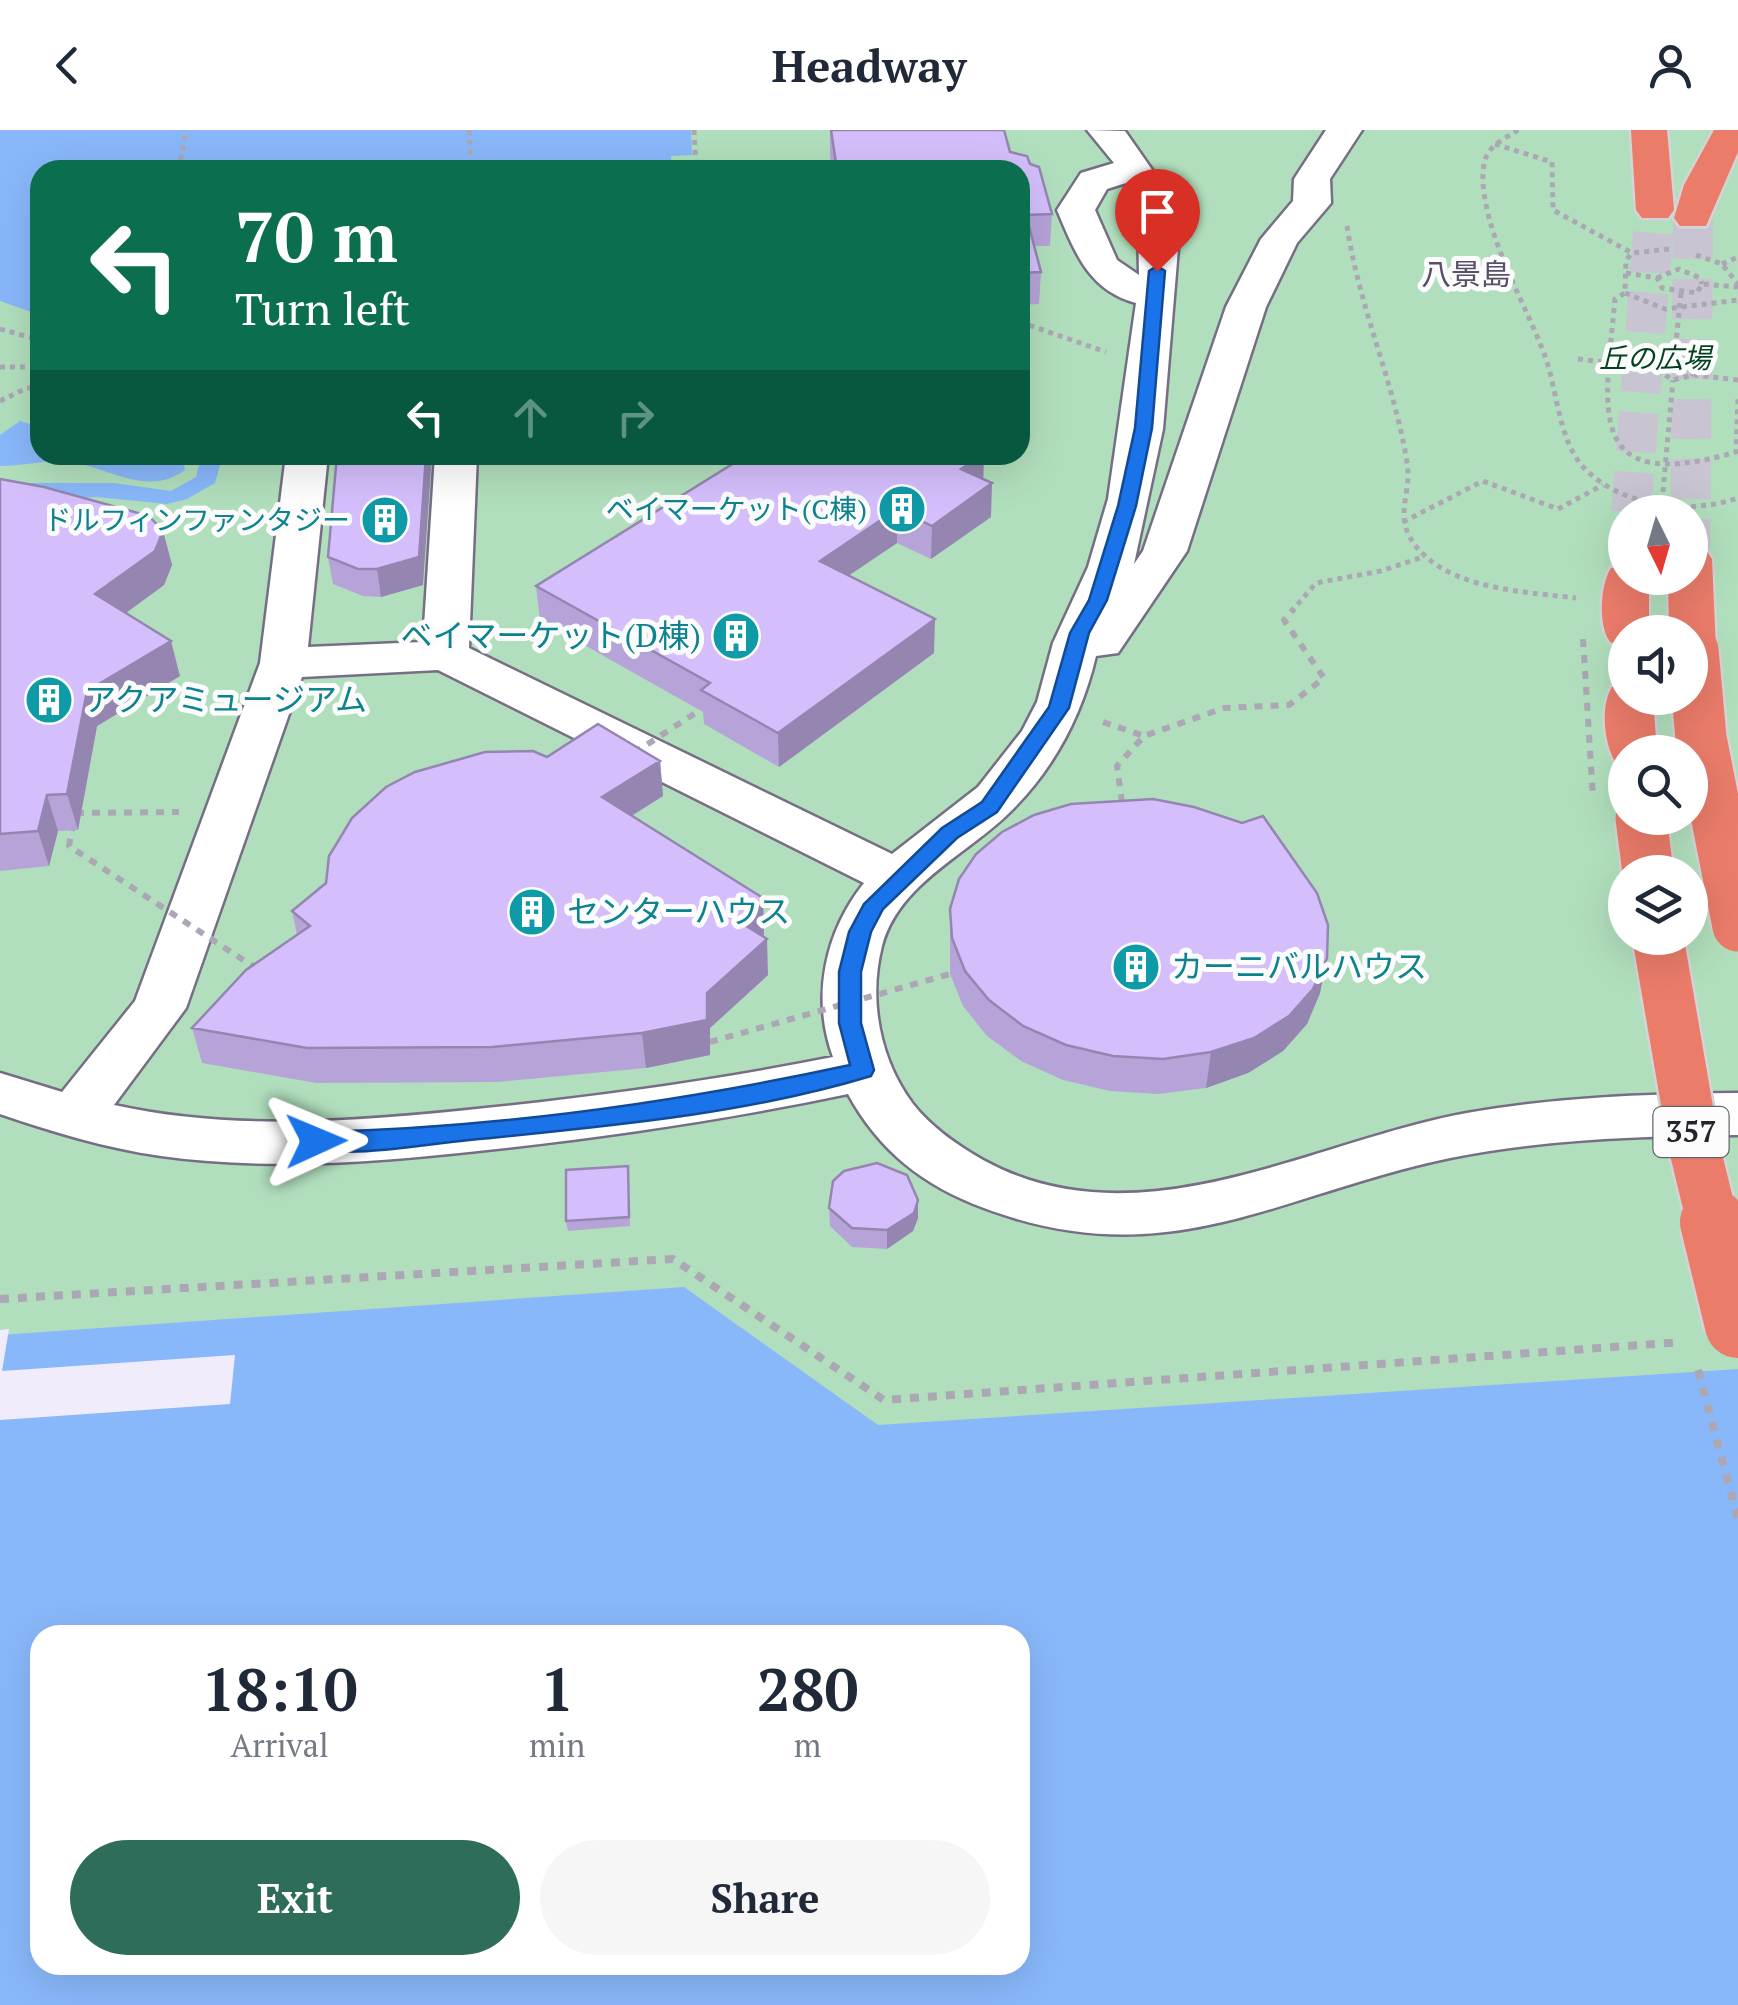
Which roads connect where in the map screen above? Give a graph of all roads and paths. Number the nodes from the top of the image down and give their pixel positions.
1 (186, 130) edge
2 (469, 130) edge
3 (694, 130) edge
4 (1105, 130) edge
5 (1344, 130) edge
6 (1518, 130) edge
7 (1649, 130) edge
8 (1732, 130) edge
9 (1495, 144) junction
10 (181, 160) edge
11 (470, 160) edge
12 (696, 160) edge
13 (1136, 168) junction
14 (1312, 203) junction
15 (1654, 210) tunnel mouth
16 (1693, 218) tunnel mouth
17 (1632, 253) junction
18 (1738, 257) edge
19 (1680, 259) dead end
20 (1722, 264) junction
21 (1679, 269) junction
22 (1626, 273) junction
23 (1657, 278) junction
24 (1702, 284) junction
25 (1738, 285) edge
26 (1681, 293) junction
27 (1625, 294) junction
28 (1157, 296) junction
29 (1738, 300) edge
30 (1677, 309) junction
31 (1030, 325) edge
32 (0, 329) edge
33 (30, 337) edge
34 (1578, 359) dead end
35 (1674, 362) junction
36 (1151, 363) junction
37 (1611, 364) junction
38 (0, 367) edge
39 (30, 367) edge
40 (1654, 368) junction
41 (1694, 374) junction
42 (1673, 380) junction
43 (1738, 380) edge
44 (30, 389) edge
45 (1738, 398) edge
46 (0, 401) edge
47 (306, 465) edge
48 (455, 465) edge
49 (1668, 465) junction
50 (1603, 485) junction
51 (1638, 495) edge
52 (1663, 495) edge
53 (1738, 498) edge
54 (1708, 503) edge
55 (1403, 522) junction
56 (1423, 556) junction
57 (1618, 595) edge
58 (1691, 595) edge
59 (1582, 612) dead end
60 (1597, 632) edge
61 (444, 655) junction
62 (283, 663) junction
63 (1059, 708) junction
64 (700, 710) edge
65 (627, 757) edge
66 (1122, 802) junction
67 (1104, 803) edge
68 (1138, 806) edge
69 (230, 812) junction
70 (897, 878) junction
71 (1738, 926) edge
72 (1661, 955) edge
73 (950, 974) edge
74 (266, 975) edge
75 (710, 1042) edge
76 (863, 1070) junction
77 (0, 1093) edge
78 (1738, 1114) edge
79 (73, 1118) junction
80 (0, 1299) edge
81 (1718, 1333) edge

1 - 10 path
2 - 11 path
3 - 12 path
4 - 13 street
5 - 14 street
6 - 9 path
7 - 15 highway
8 - 16 highway
9 - 17 path
9 - 50 path
13 - 28 street
13 - 28 street
14 - 55 path
14 - 63 street
17 - 20 path
17 - 22 path
18 - 20 path
19 - 21 path
20 - 25 path
21 - 23 path
21 - 24 path
22 - 23 path
22 - 27 path
23 - 26 path
24 - 25 path
24 - 26 path
26 - 30 path
27 - 30 path
27 - 37 path
28 - 36 street
29 - 30 path
30 - 35 path
31 - 36 path
32 - 33 path
34 - 37 path
35 - 40 path
35 - 41 path
36 - 63 street
37 - 40 path
37 - 49 path
38 - 39 path
40 - 42 path
41 - 42 path
41 - 43 path
42 - 49 path
44 - 46 path
45 - 49 path
47 - 62 street
48 - 61 street
49 - 52 path
50 - 51 path
50 - 55 path
53 - 54 path
55 - 56 path
56 - 59 path
56 - 66 path
57 - 60 highway
58 - 71 highway, bridge
61 - 62 street
61 - 70 street
62 - 69 street
63 - 70 street
64 - 65 path, bridge
66 - 67 path
66 - 68 path
69 - 74 path, bridge
69 - 79 street
70 - 76 street
72 - 81 highway, 357, bridge
73 - 75 path, bridge
76 - 78 street
76 - 79 street
77 - 79 street
80 - 81 path

